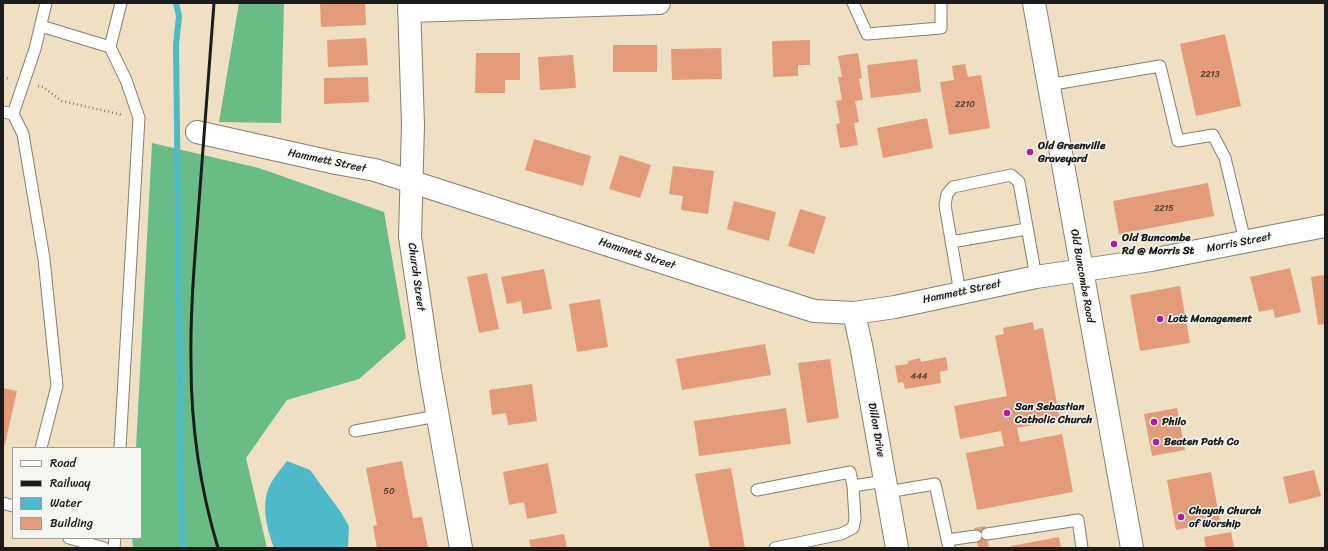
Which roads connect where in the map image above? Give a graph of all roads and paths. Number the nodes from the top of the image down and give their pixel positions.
1 (46, 3) edge
2 (121, 3) edge
3 (659, 3) edge
4 (853, 3) edge
5 (941, 3) edge
6 (1034, 3) edge
7 (409, 7) edge
8 (41, 26) junction
9 (110, 47) junction
10 (3, 77) edge
11 (24, 82) junction
12 (1048, 85) junction
13 (8, 113) edge
14 (139, 118) junction
15 (196, 132) dead end
16 (412, 182) junction
17 (1325, 226) edge
18 (1027, 229) junction
19 (1245, 241) junction
20 (951, 242) junction
21 (1081, 271) junction
22 (1036, 277) junction
23 (960, 293) junction
24 (854, 313) junction
25 (437, 416) junction
26 (355, 431) dead end
27 (41, 447) edge
28 (120, 447) edge
29 (853, 486) junction
30 (886, 486) junction
31 (757, 490) dead end
32 (72, 539) edge
33 (948, 544) edge
34 (104, 548) edge
35 (461, 548) edge
36 (775, 548) edge
37 (897, 548) edge
38 (1082, 548) edge
39 (1132, 548) edge

1 - 8 lane
2 - 9 lane
3 - 7 street
4 - 5 lane
6 - 12 street, Old Buncombe Road
7 - 16 street, Church Street
8 - 9 lane
8 - 11 lane
9 - 14 lane
10 - 11 path
11 - 13 lane
11 - 14 path
12 - 19 lane
12 - 21 street, Old Buncombe Road
13 - 27 lane
14 - 28 lane
15 - 16 street, Hammett Street
16 - 24 street, Hammett Street
16 - 25 street, Church Street
17 - 19 street, Morris Street
18 - 20 lane
18 - 20 lane
18 - 22 lane
19 - 21 street, Morris Street
20 - 23 lane
21 - 22 street, Hammett Street
21 - 39 street, Old Buncombe Road
22 - 23 street, Hammett Street
23 - 24 street, Hammett Street
24 - 30 street, Dillon Drive
25 - 26 lane
25 - 35 street, Church Street
29 - 30 lane
29 - 31 lane
29 - 36 lane
30 - 33 lane
30 - 37 street, Dillon Drive
32 - 34 lane
33 - 38 lane

